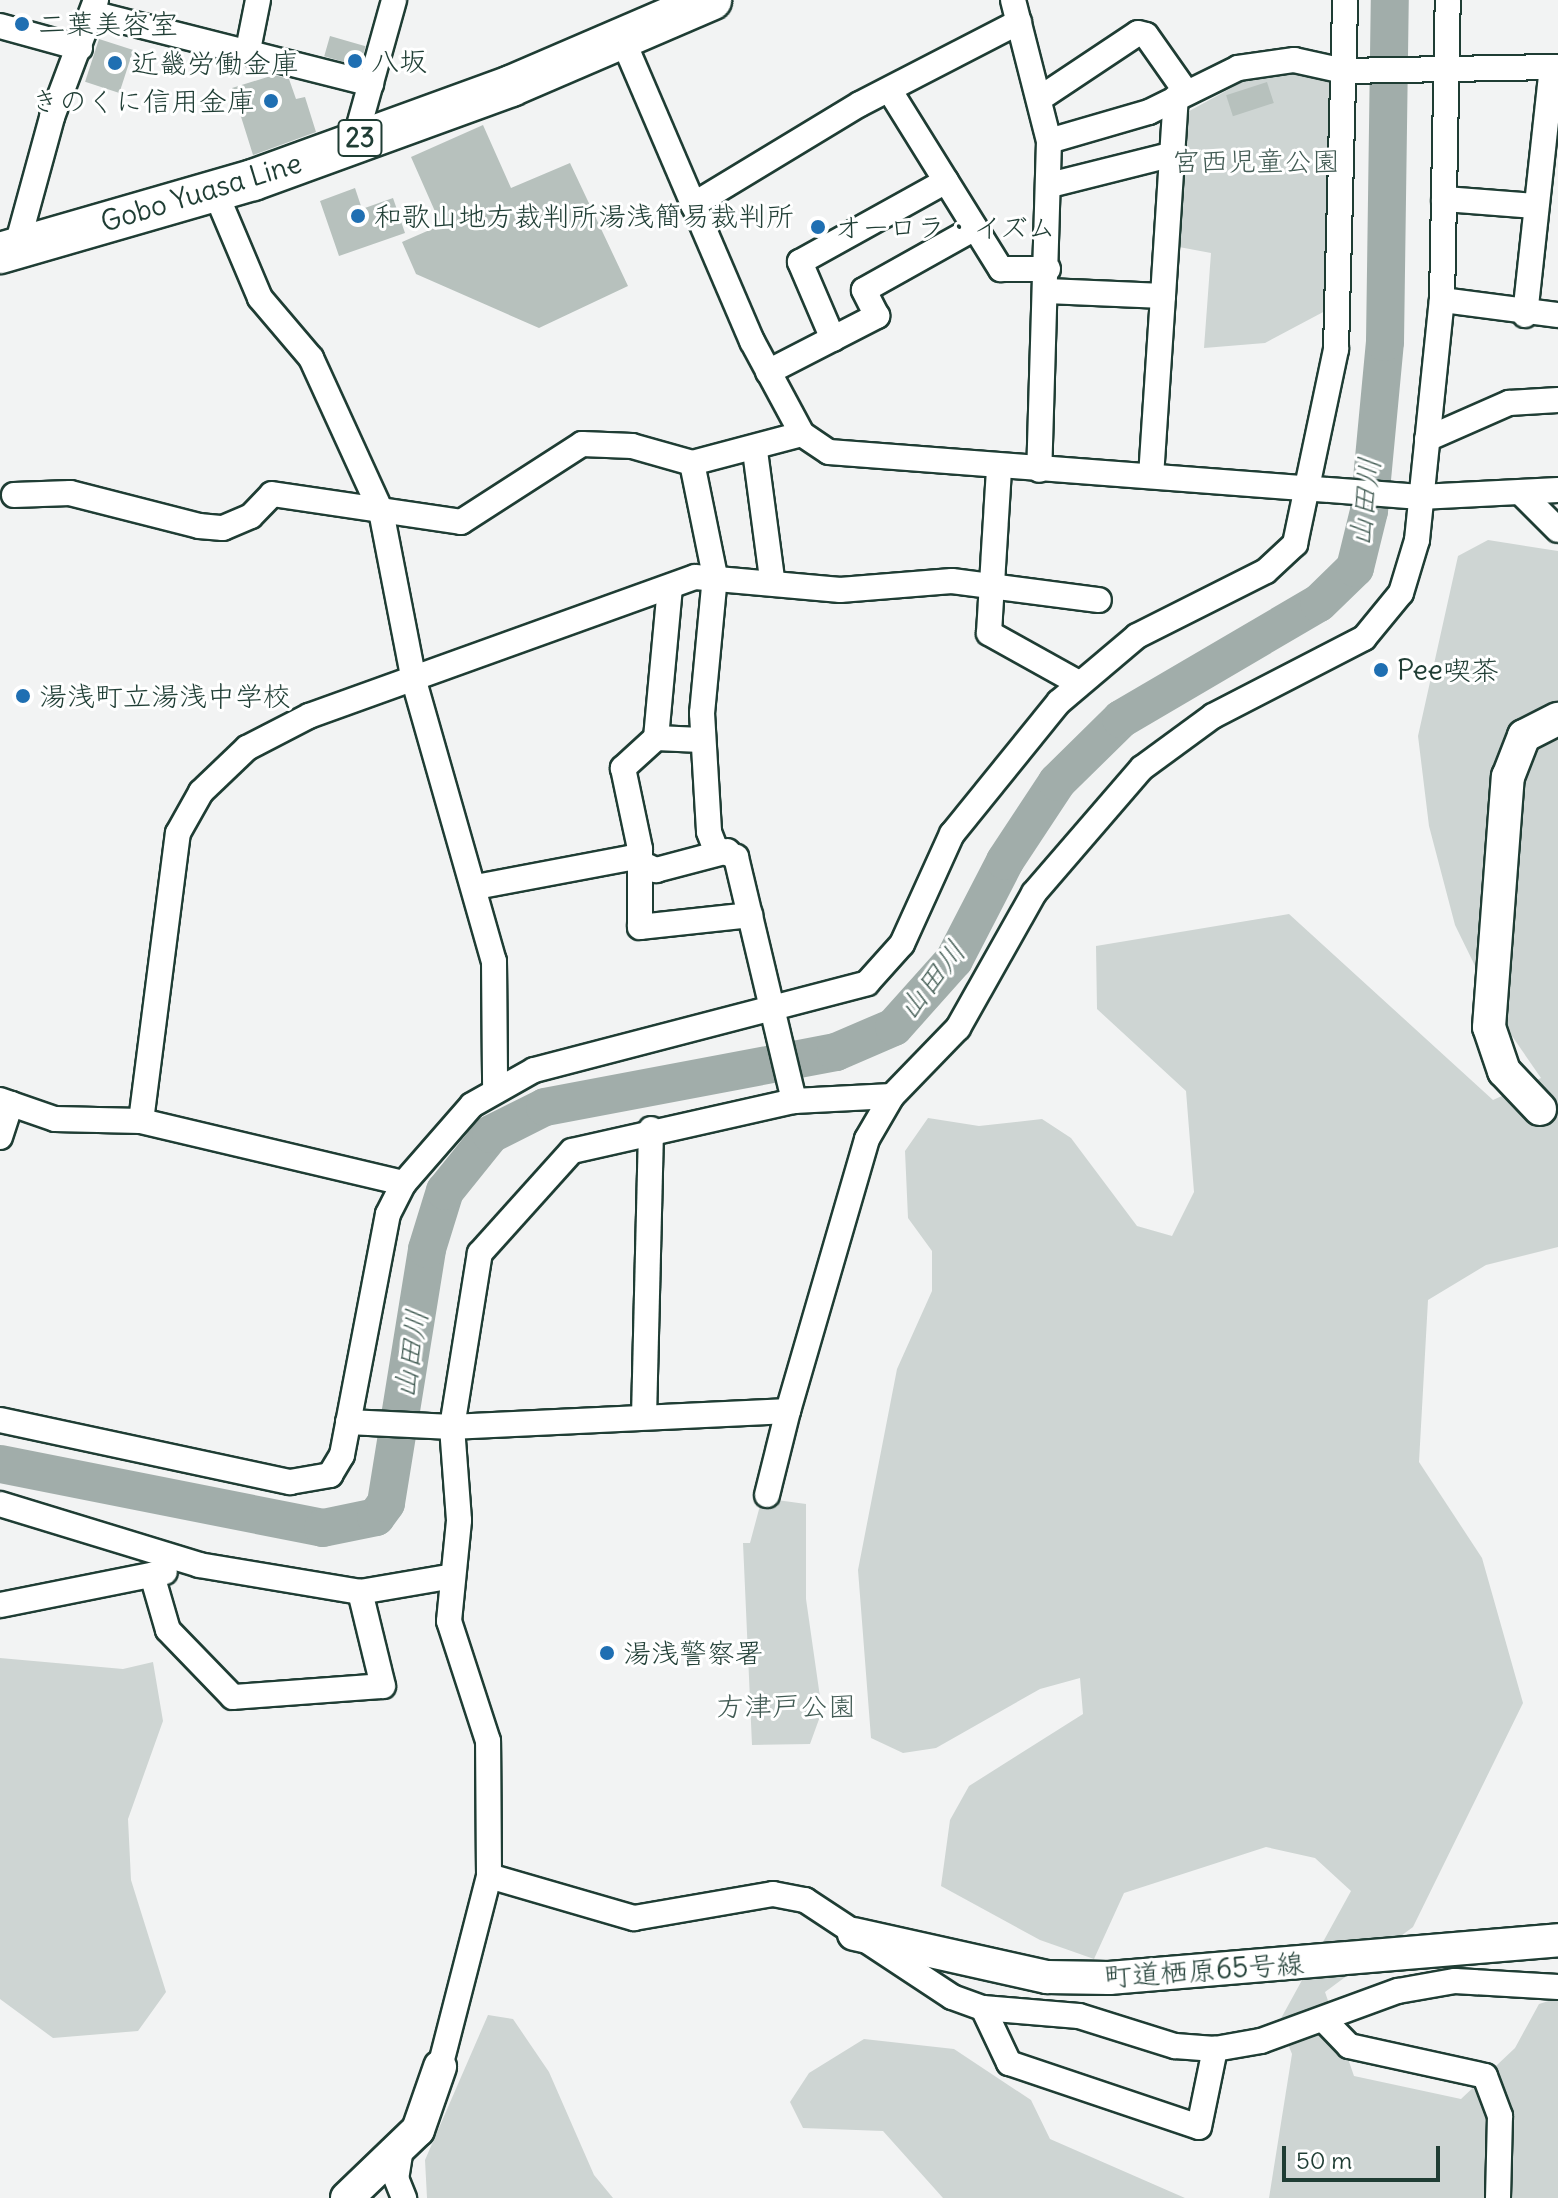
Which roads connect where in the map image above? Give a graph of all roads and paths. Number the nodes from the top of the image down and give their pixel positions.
1 (258, 0) edge
2 (394, 0) edge
3 (711, 0) edge
4 (1345, 0) edge
5 (1448, 0) edge
6 (95, 7) edge
7 (1016, 11) edge
8 (0, 26) edge
9 (622, 38) junction
10 (80, 48) junction
11 (248, 50) junction
12 (1555, 67) edge
13 (1440, 68) junction
14 (1349, 70) junction
15 (371, 84) junction
16 (890, 91) junction
17 (1181, 95) junction
18 (1042, 97) junction
19 (355, 140) junction
20 (1049, 141) junction
21 (1173, 154) junction
22 (946, 181) junction
23 (1050, 185) junction
24 (214, 189) junction
25 (1444, 199) junction
26 (693, 205) junction
27 (1536, 206) junction
28 (975, 228) junction
29 (8, 251) edge
30 (1048, 280) junction
31 (1163, 296) junction
32 (1442, 300) junction
33 (1525, 315) junction
34 (1558, 315) edge
35 (833, 339) junction
36 (768, 372) junction
37 (1558, 400) edge
38 (802, 434) junction
39 (1427, 439) junction
40 (755, 451) junction
41 (692, 463) junction
42 (999, 469) junction
43 (1039, 470) junction
44 (1151, 476) junction
45 (1319, 488) junction
46 (1558, 490) edge
47 (1521, 493) junction
48 (14, 495) dead end
49 (1410, 496) junction
50 (381, 511) junction
51 (1558, 530) edge
52 (715, 576) junction
53 (772, 579) junction
54 (990, 583) junction
55 (670, 587) junction
56 (1099, 600) dead end
57 (414, 681) junction
58 (1079, 683) junction
59 (1558, 719) edge
60 (656, 738) junction
61 (701, 740) junction
62 (728, 851) junction
63 (639, 860) junction
64 (476, 887) junction
65 (750, 915) junction
66 (774, 1013) junction
67 (495, 1087) junction
68 (793, 1096) junction
69 (892, 1096) junction
70 (6, 1102) edge
71 (1540, 1109) dead end
72 (141, 1121) junction
73 (651, 1129) junction
74 (0, 1137) edge
75 (404, 1183) junction
76 (788, 1411) junction
77 (644, 1417) junction
78 (0, 1420) edge
79 (358, 1422) junction
80 (444, 1427) junction
81 (767, 1495) dead end
82 (0, 1504) edge
83 (199, 1565) junction
84 (152, 1575) junction
85 (448, 1577) junction
86 (360, 1592) junction
87 (0, 1605) edge
88 (489, 1876) junction
89 (854, 1934) junction
90 (1558, 1940) edge
91 (1558, 1987) edge
92 (983, 2008) junction
93 (1324, 2020) junction
94 (1215, 2049) junction
95 (440, 2067) joint
96 (401, 2148) junction
97 (347, 2198) edge
98 (404, 2198) edge
99 (1498, 2198) edge

1 - 11 street
2 - 15 street
3 - 9 main road, Gobo Yuasa Line / 23
4 - 14 street
5 - 13 street
6 - 10 street
6 - 11 street
7 - 16 street
7 - 18 street
8 - 10 street
9 - 19 main road, Gobo Yuasa Line / 23
9 - 26 street
10 - 29 street
11 - 15 street
12 - 13 street
12 - 27 street
13 - 14 street
13 - 25 street
14 - 17 street
14 - 45 street
15 - 19 street
16 - 22 street
16 - 26 street
17 - 18 street
17 - 20 street
17 - 21 street
18 - 20 street
19 - 24 main road, Gobo Yuasa Line / 23
20 - 23 street
21 - 23 street
21 - 31 street
22 - 28 street
22 - 35 street
23 - 30 street
24 - 29 main road, Gobo Yuasa Line / 23
24 - 50 street
25 - 27 street
25 - 32 street
26 - 36 street
27 - 33 street
28 - 30 street
28 - 35 street
30 - 31 street
30 - 43 street
31 - 44 street
32 - 33 street
32 - 39 street
33 - 34 street
35 - 36 street
36 - 38 street
37 - 39 street
38 - 40 street
38 - 42 street
39 - 49 street
40 - 41 street
40 - 53 street
41 - 50 street
41 - 52 street
42 - 43 street
42 - 54 street
43 - 44 street
44 - 45 street
45 - 49 street
45 - 58 street
46 - 47 street
47 - 49 street
47 - 51 street
48 - 50 street
49 - 69 street
50 - 57 street
52 - 53 street
52 - 55 street
52 - 61 street
53 - 54 street
54 - 56 street
54 - 58 street
55 - 57 street
55 - 60 street
57 - 64 street
57 - 72 street
58 - 66 street
59 - 71 street
60 - 61 street
60 - 63 street
61 - 62 street
62 - 63 street
62 - 65 street
63 - 64 street
63 - 65 street
64 - 67 street
65 - 66 street
66 - 67 street
66 - 68 street
67 - 75 street
68 - 69 street
68 - 73 street
69 - 76 street
70 - 72 street
70 - 74 street
72 - 75 street
73 - 77 street
73 - 80 street
75 - 79 street
76 - 77 street
76 - 81 street
77 - 80 street
78 - 79 street
79 - 80 street
80 - 85 street
82 - 83 street
83 - 84 street
83 - 86 street
84 - 86 street
84 - 87 street
85 - 86 street
85 - 88 street
88 - 89 street
88 - 95 street
89 - 90 street, 町道栖原65号線
89 - 92 street
91 - 93 street
92 - 94 street
92 - 94 street
93 - 94 street
93 - 99 street
95 - 96 street
96 - 97 street
96 - 98 street

